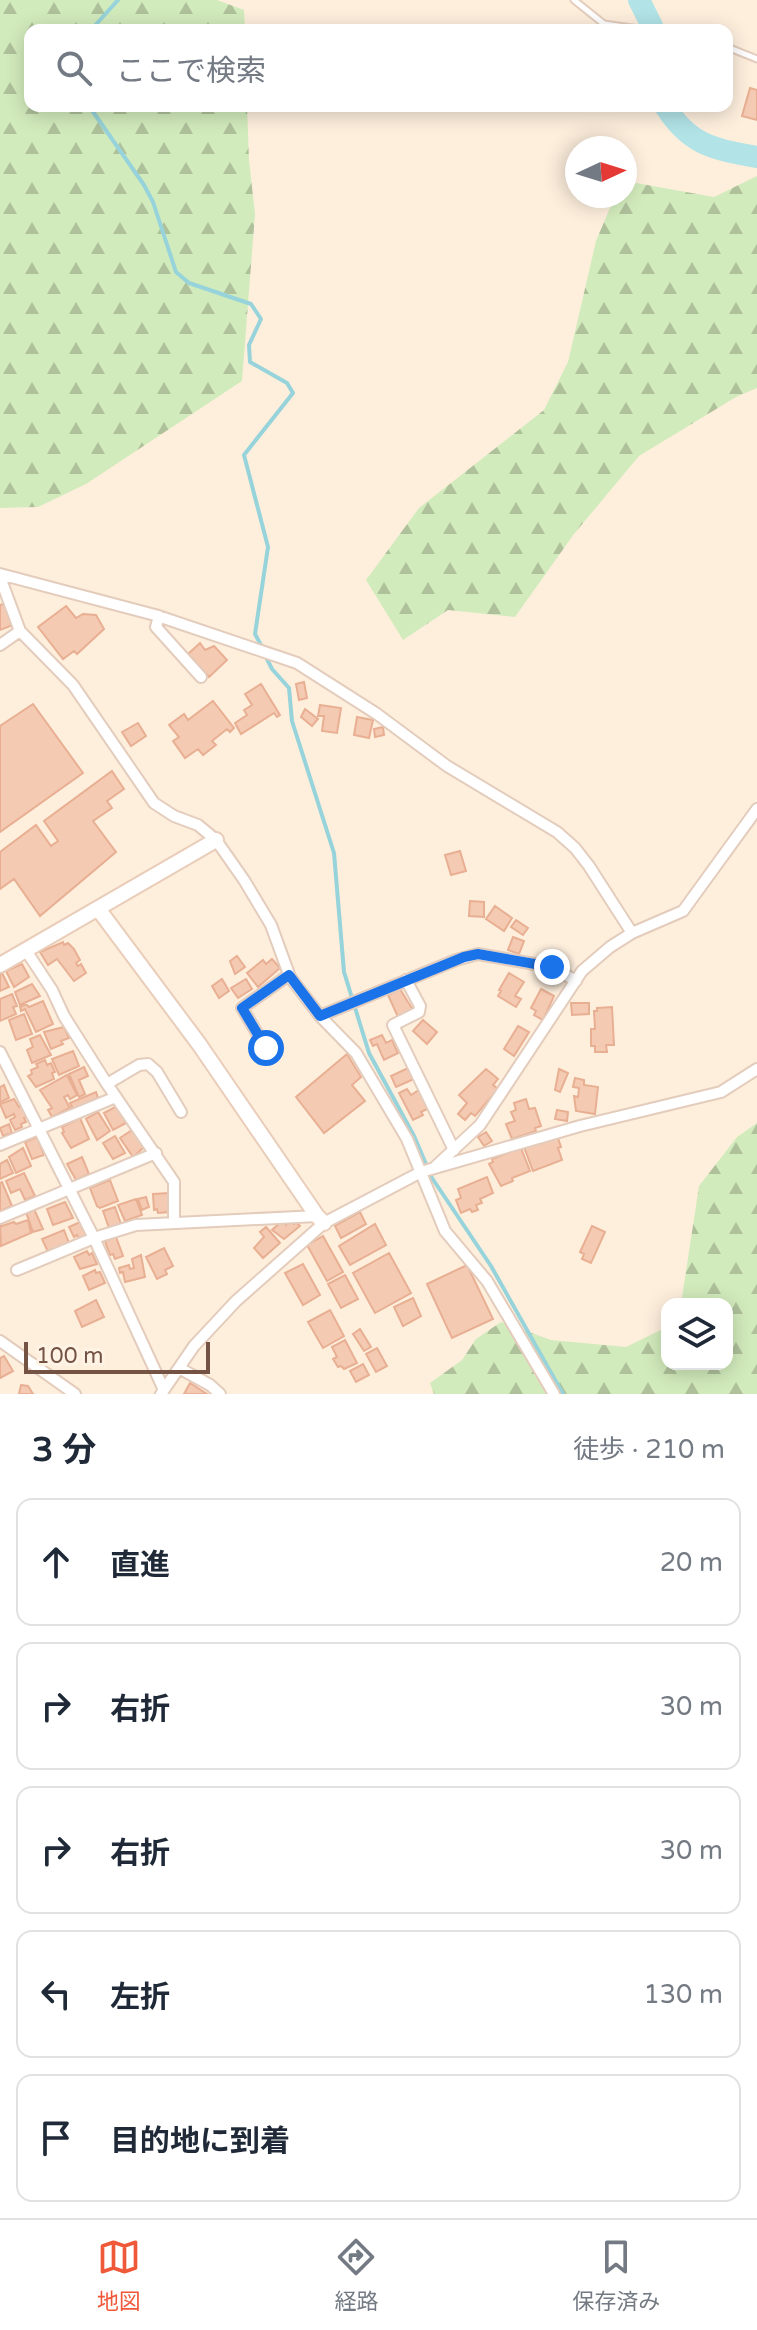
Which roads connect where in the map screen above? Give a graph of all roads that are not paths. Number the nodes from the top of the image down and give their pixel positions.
1 (574, 0) edge
2 (604, 24) edge
3 (733, 49) edge
4 (757, 59) edge
5 (0, 575) edge
6 (159, 616) junction
7 (20, 631) junction
8 (0, 645) edge
9 (201, 677) dead end
10 (757, 809) edge
11 (216, 840) junction
12 (99, 910) junction
13 (632, 933) junction
14 (25, 949) junction
15 (0, 965) edge
16 (289, 975) junction
17 (406, 980) junction
18 (576, 981) junction
19 (320, 1016) junction
20 (266, 1048) dead end
21 (0, 1052) edge
22 (757, 1069) edge
23 (5, 1074) edge
24 (107, 1084) junction
25 (116, 1097) junction
26 (181, 1112) dead end
27 (39, 1129) junction
28 (0, 1145) edge
29 (454, 1150) junction
30 (156, 1153) junction
31 (434, 1168) junction
32 (421, 1172) junction
33 (69, 1189) junction
34 (0, 1218) edge
35 (320, 1219) junction
36 (174, 1222) junction
37 (94, 1238) junction
38 (17, 1270) dead end
39 (0, 1341) edge
40 (179, 1368) junction
41 (163, 1392) edge
42 (75, 1394) edge
43 (220, 1394) edge
44 (554, 1394) edge

1 - 2 lane
3 - 4 lane
5 - 6 street
5 - 7 street
6 - 9 street
6 - 13 street
7 - 8 street
7 - 11 street
10 - 13 street
11 - 12 street
11 - 16 street
12 - 14 street
12 - 35 street
13 - 18 street
14 - 15 street
14 - 24 street
16 - 19 street
16 - 20 street
17 - 18 street
17 - 19 street
17 - 29 street
18 - 29 street
19 - 32 street
21 - 23 street
22 - 31 street
23 - 27 street
24 - 25 street
24 - 26 street
25 - 27 street
25 - 30 street
27 - 28 street
27 - 33 street
29 - 31 street
30 - 33 street
30 - 36 street
31 - 32 street
32 - 35 street
32 - 44 street
33 - 34 street
33 - 37 street
35 - 36 street
35 - 40 street
36 - 37 street
37 - 38 street
37 - 41 street
39 - 42 street
40 - 41 street
40 - 43 street

